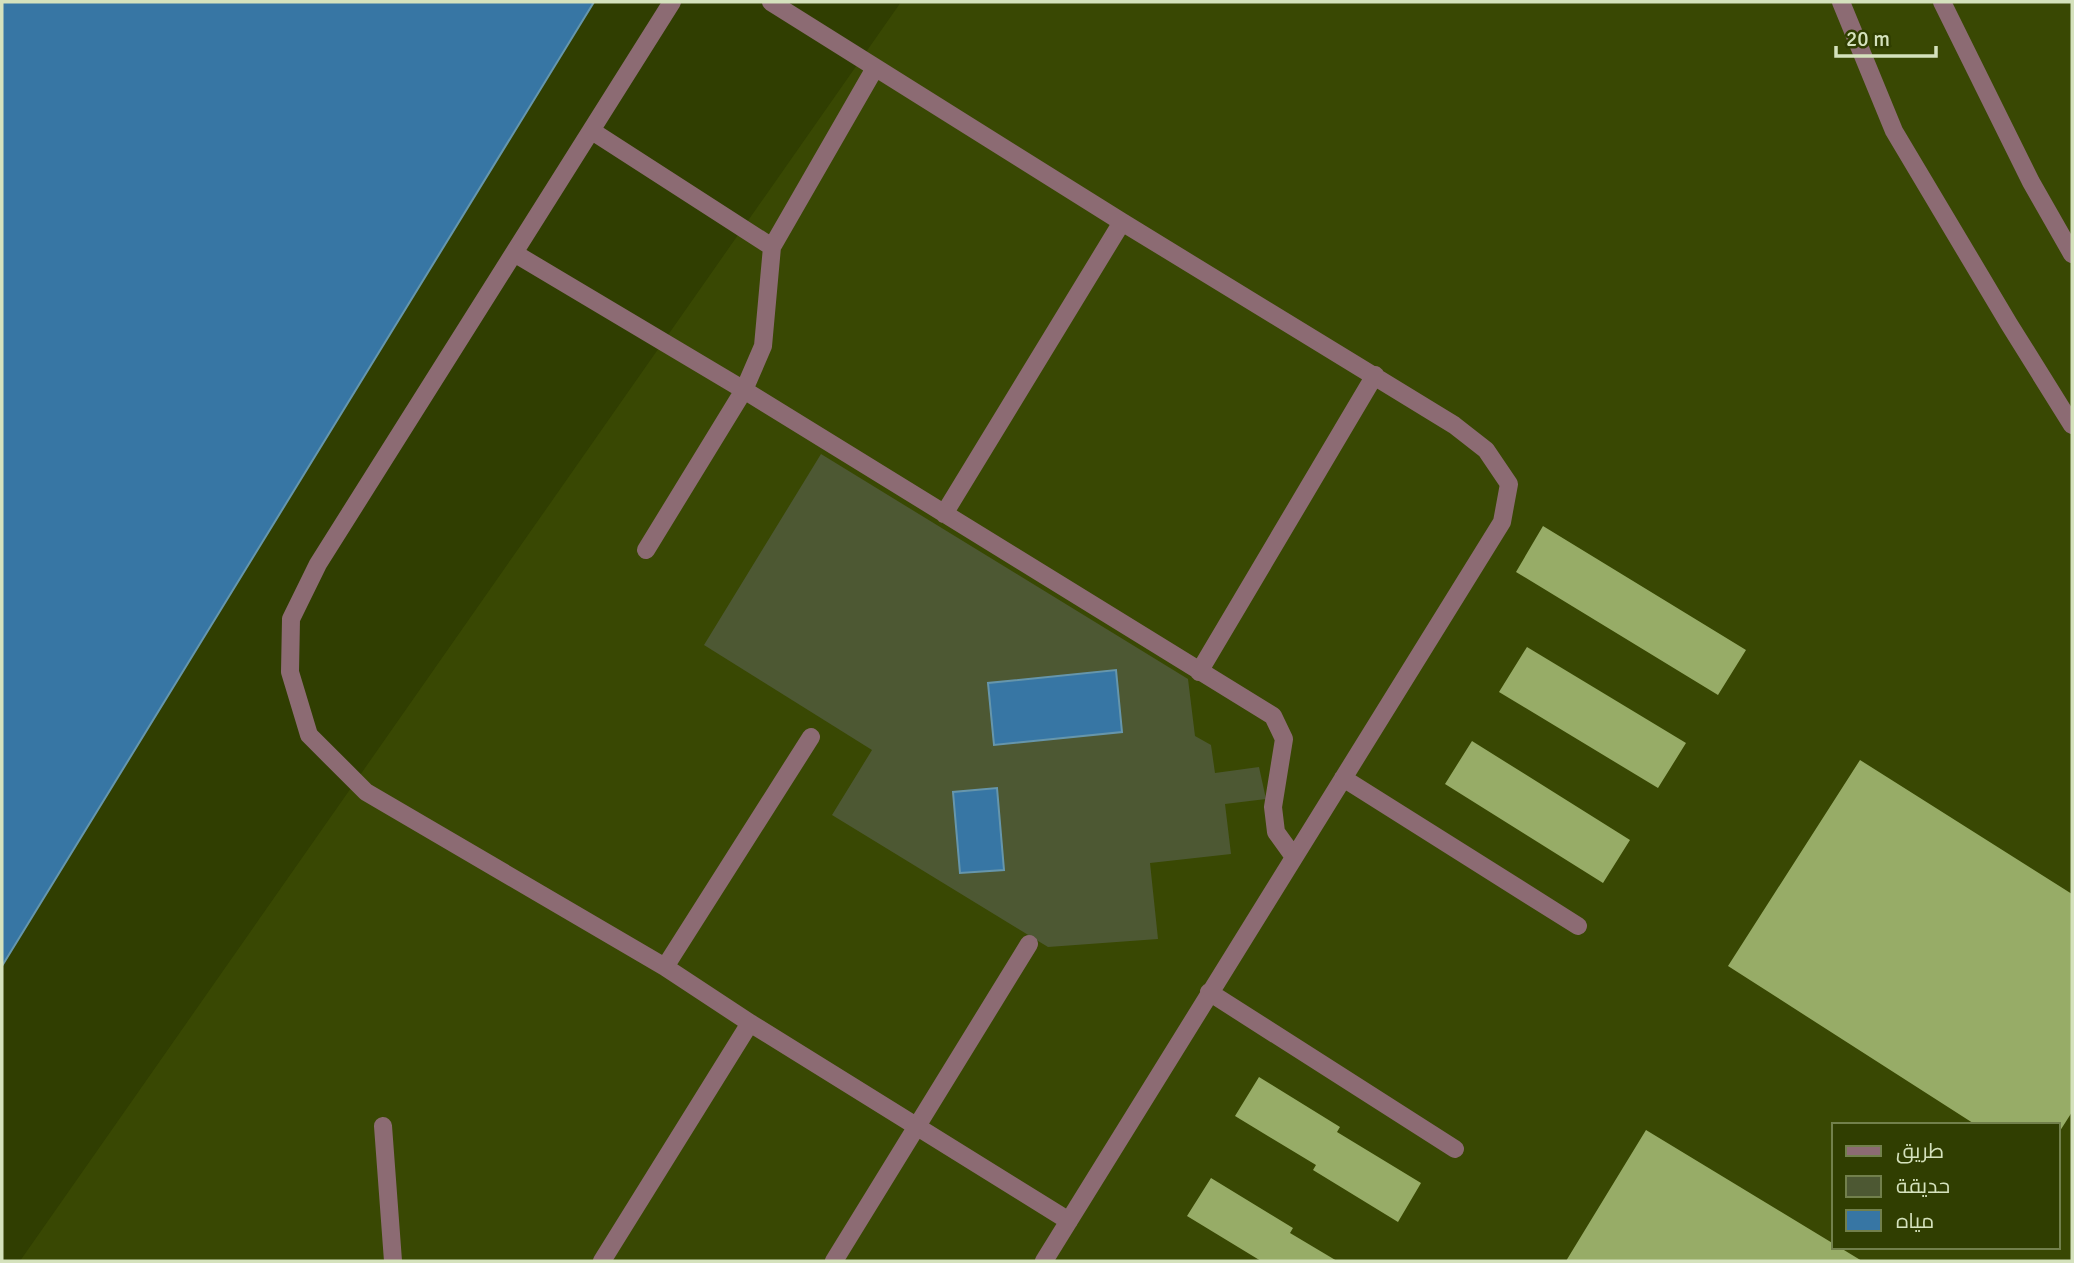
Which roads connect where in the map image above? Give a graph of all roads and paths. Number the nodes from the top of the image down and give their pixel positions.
1 (672, 2) edge
2 (771, 2) edge
3 (1842, 2) edge
4 (1942, 2) edge
5 (876, 68) junction
6 (592, 131) junction
7 (1122, 222) junction
8 (772, 247) junction
9 (514, 253) junction
10 (2072, 254) edge
11 (1375, 375) junction
12 (744, 390) junction
13 (2072, 425) edge
14 (944, 514) junction
15 (646, 550) dead end
16 (1199, 672) junction
17 (811, 737) dead end
18 (1343, 778) junction
19 (1294, 857) junction
20 (1578, 926) dead end
21 (1029, 944) dead end
22 (665, 967) junction
23 (1209, 992) junction
24 (750, 1023) junction
25 (383, 1126) dead end
26 (917, 1126) junction
27 (1455, 1149) dead end
28 (1069, 1221) junction
29 (393, 1261) edge
30 (602, 1261) edge
31 (834, 1261) edge
32 (1044, 1261) edge

1 - 6 street
2 - 5 street
3 - 13 street
4 - 10 street
5 - 7 street
5 - 8 street
6 - 8 street
6 - 9 street
7 - 11 street
7 - 14 street
8 - 12 street
9 - 12 street
9 - 22 street
11 - 16 street
11 - 18 street
12 - 14 street
12 - 15 street
14 - 16 street
16 - 19 street
17 - 22 street
18 - 19 street
18 - 20 street
19 - 23 street
21 - 26 street
22 - 24 street
23 - 27 street
23 - 28 street
24 - 26 street
24 - 30 street
25 - 29 street
26 - 28 street
26 - 31 street
28 - 32 street

